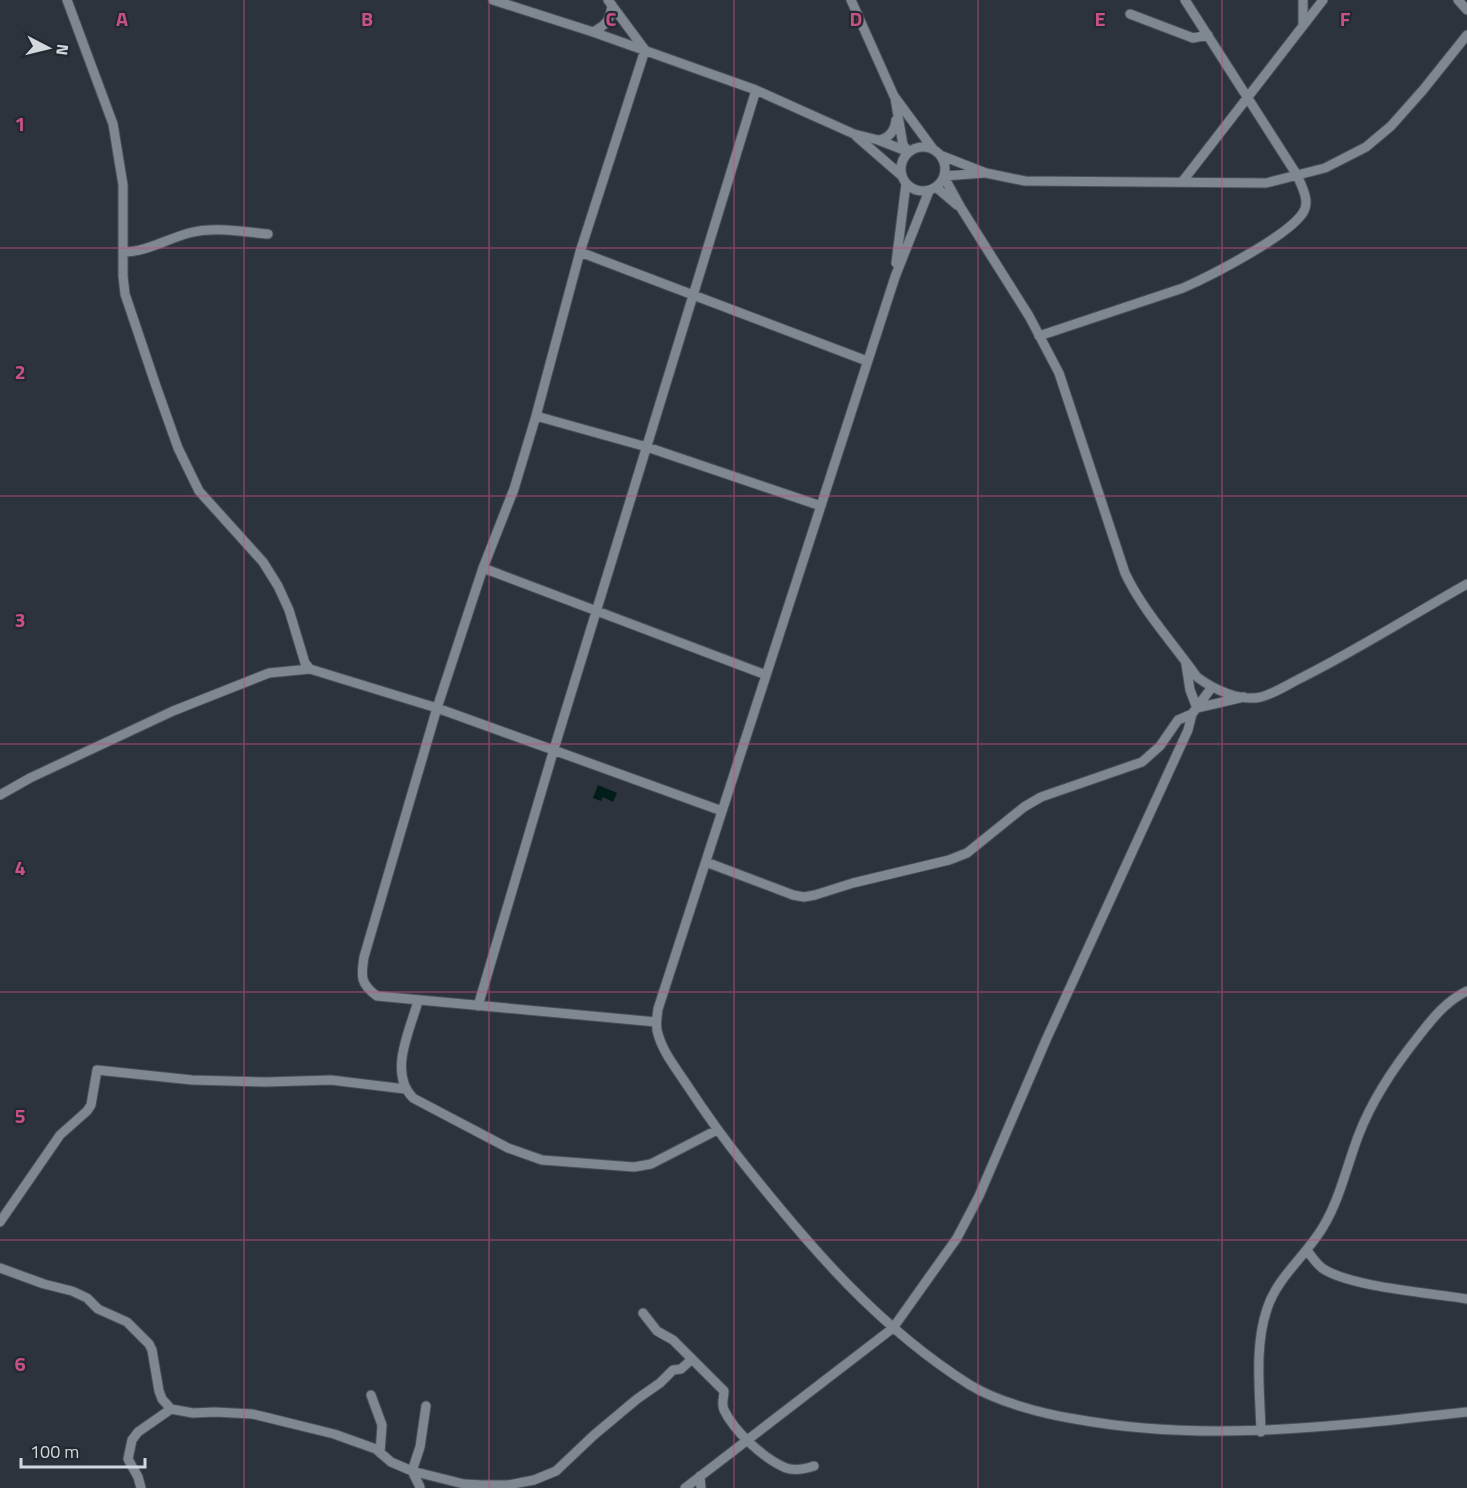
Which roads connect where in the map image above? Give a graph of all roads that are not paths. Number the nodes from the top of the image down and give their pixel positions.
1 (67, 0) edge
2 (493, 0) edge
3 (851, 0) edge
4 (1185, 0) edge
5 (1303, 0) edge
6 (1323, 0) edge
7 (1458, 0) edge
8 (610, 3) edge
9 (1467, 10) edge
10 (1130, 14) dead end
11 (1303, 26) junction
12 (593, 32) junction
13 (1208, 35) junction
14 (1467, 35) edge
15 (645, 50) junction
16 (756, 90) junction
17 (894, 96) junction
18 (1247, 97) junction
19 (897, 115) junction
20 (854, 134) junction
21 (878, 140) junction
22 (909, 152) junction
23 (937, 152) junction
24 (986, 173) junction
25 (1296, 175) junction
26 (944, 177) junction
27 (904, 180) junction
28 (1182, 182) junction
29 (933, 189) junction
30 (961, 208) junction
31 (268, 234) dead end
32 (123, 252) junction
33 (580, 252) junction
34 (895, 277) junction
35 (695, 295) junction
36 (1039, 336) junction
37 (867, 361) junction
38 (536, 416) junction
39 (647, 447) junction
40 (821, 506) junction
41 (483, 568) junction
42 (1467, 584) edge
43 (597, 610) junction
44 (1186, 661) junction
45 (310, 669) junction
46 (766, 675) junction
47 (1212, 687) junction
48 (1245, 697) junction
49 (437, 708) junction
50 (1194, 711) junction
51 (554, 749) junction
52 (0, 795) edge
53 (722, 811) junction
54 (706, 862) junction
55 (1467, 991) edge
56 (418, 1001) junction
57 (478, 1006) junction
58 (656, 1022) junction
59 (405, 1089) junction
60 (717, 1130) junction
61 (0, 1222) edge
62 (1307, 1250) junction
63 (0, 1268) edge
64 (1467, 1299) edge
65 (643, 1313) dead end
66 (893, 1328) junction
67 (692, 1359) junction
68 (371, 1395) dead end
69 (426, 1406) dead end
70 (171, 1408) junction
71 (1467, 1412) edge
72 (1261, 1432) junction
73 (747, 1440) junction
74 (380, 1452) junction
75 (814, 1466) dead end
76 (412, 1471) junction
77 (700, 1476) junction
78 (435, 1477) junction
79 (420, 1487) edge
80 (141, 1488) edge
81 (685, 1488) edge
82 (701, 1488) edge

1 - 32 street
2 - 12 street
3 - 17 street
4 - 13 street
5 - 11 street
6 - 11 street
7 - 9 street
8 - 12 street
8 - 15 street
10 - 13 street
11 - 18 street
12 - 15 street
13 - 18 street
14 - 25 street
15 - 16 street
15 - 33 street
16 - 20 street
16 - 35 street
17 - 19 street
17 - 23 street
18 - 25 street
18 - 28 street
19 - 21 street
19 - 22 street
20 - 21 street
20 - 27 street
21 - 22 street
22 - 23 street
22 - 27 street
23 - 24 street
23 - 26 street
24 - 26 street
24 - 28 street
25 - 28 street
25 - 36 street
26 - 29 street
26 - 30 street
27 - 29 street
27 - 34 street
29 - 30 street
29 - 34 street
30 - 36 street
31 - 32 street
32 - 45 street
33 - 35 street
33 - 38 street
34 - 37 street
35 - 37 street
35 - 39 street
36 - 44 street
37 - 40 street
38 - 39 street
38 - 41 street
39 - 40 street
39 - 43 street
40 - 46 street
41 - 43 street
41 - 49 street
42 - 48 street
43 - 46 street
43 - 51 street
44 - 47 street
44 - 50 street
45 - 49 street
45 - 52 street
46 - 53 street
47 - 48 street
47 - 50 street
48 - 50 street
49 - 51 street
49 - 56 street
50 - 54 street
50 - 66 street
51 - 53 street
51 - 57 street
53 - 54 street
54 - 58 street
55 - 62 street
56 - 57 street
56 - 59 street
57 - 58 street
58 - 60 street
59 - 60 street
59 - 61 street
60 - 66 street
62 - 64 street
62 - 72 street
63 - 70 street
65 - 67 street
66 - 72 street
66 - 73 street
67 - 73 street
67 - 78 street
68 - 74 street
69 - 76 street
70 - 74 street
70 - 80 street
71 - 72 street
73 - 75 street
73 - 77 street
74 - 76 street
76 - 78 street
76 - 79 street
77 - 81 street
77 - 82 street
78 - 79 street

